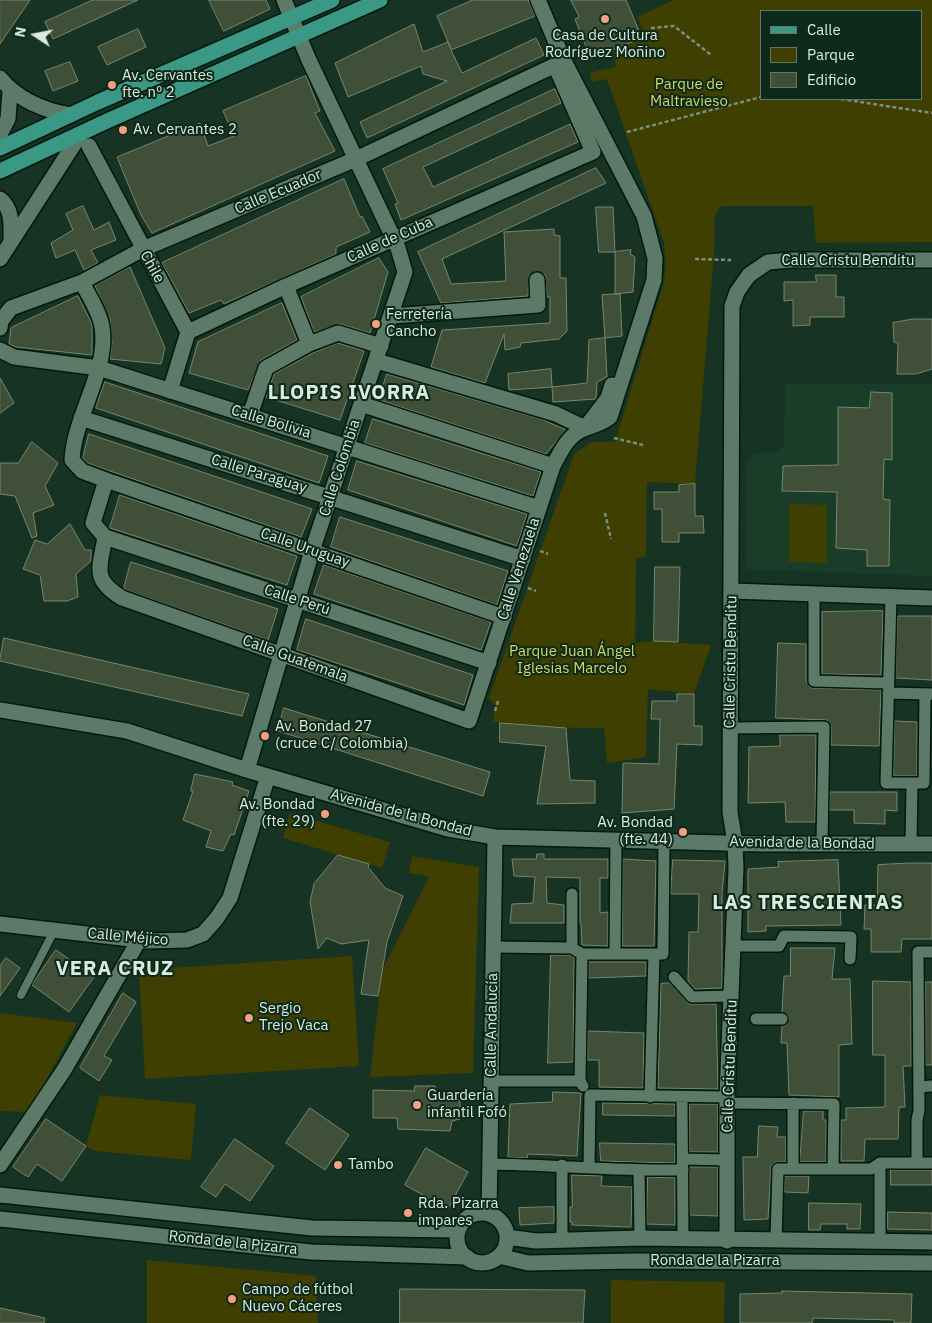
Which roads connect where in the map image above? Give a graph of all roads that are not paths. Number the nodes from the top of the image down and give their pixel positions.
1 (284, 0) edge
2 (332, 0) edge
3 (380, 0) edge
4 (538, 0) edge
5 (291, 19) junction
6 (299, 37) junction
7 (559, 63) junction
8 (0, 78) edge
9 (10, 91) junction
10 (70, 115) junction
11 (0, 134) edge
12 (84, 140) junction
13 (0, 148) edge
14 (356, 159) junction
15 (0, 171) edge
16 (0, 200) edge
17 (394, 238) junction
18 (11, 241) junction
19 (143, 249) junction
20 (0, 259) edge
21 (932, 260) edge
22 (537, 280) dead end
23 (82, 282) junction
24 (286, 286) junction
25 (392, 316) junction
26 (0, 328) edge
27 (188, 332) junction
28 (309, 344) junction
29 (0, 350) edge
30 (379, 353) junction
31 (99, 368) junction
32 (170, 391) junction
33 (361, 404) junction
34 (250, 415) junction
35 (81, 418) junction
36 (585, 428) junction
37 (348, 446) junction
38 (553, 466) junction
39 (106, 480) junction
40 (330, 496) junction
41 (539, 508) junction
42 (105, 537) junction
43 (312, 551) junction
44 (523, 559) junction
45 (732, 591) junction
46 (814, 594) junction
47 (890, 596) junction
48 (932, 598) edge
49 (297, 600) junction
50 (504, 617) junction
51 (280, 654) junction
52 (489, 663) junction
53 (888, 688) junction
54 (928, 694) edge
55 (0, 710) edge
56 (469, 721) joint
57 (730, 728) junction
58 (247, 770) junction
59 (268, 776) junction
60 (912, 782) junction
61 (495, 837) junction
62 (616, 840) junction
63 (664, 840) junction
64 (735, 843) junction
65 (822, 844) junction
66 (911, 844) junction
67 (932, 844) edge
68 (572, 894) dead end
69 (0, 924) edge
70 (55, 929) junction
71 (139, 940) junction
72 (732, 946) junction
73 (493, 947) junction
74 (577, 951) junction
75 (932, 952) edge
76 (615, 954) junction
77 (654, 954) junction
78 (850, 959) dead end
79 (674, 977) dead end
80 (21, 995) dead end
81 (733, 996) junction
82 (756, 1019) dead end
83 (782, 1019) dead end
84 (491, 1081) junction
85 (580, 1081) junction
86 (932, 1086) edge
87 (919, 1087) junction
88 (590, 1096) junction
89 (650, 1097) junction
90 (682, 1097) junction
91 (728, 1100) junction
92 (793, 1103) junction
93 (728, 1160) junction
94 (932, 1162) edge
95 (880, 1163) junction
96 (917, 1163) junction
97 (490, 1164) junction
98 (0, 1165) edge
99 (562, 1165) junction
100 (683, 1165) junction
101 (589, 1167) junction
102 (793, 1169) junction
103 (833, 1169) junction
104 (639, 1170) junction
105 (0, 1194) edge
106 (488, 1214) junction
107 (0, 1219) edge
108 (458, 1230) junction
109 (507, 1238) junction
110 (640, 1238) junction
111 (562, 1240) junction
112 (683, 1240) junction
113 (727, 1241) junction
114 (776, 1241) junction
115 (880, 1242) junction
116 (932, 1242) edge
117 (499, 1256) junction
118 (466, 1257) junction
119 (932, 1263) edge

1 - 5 street, Calle Colombia
2 - 5 main road
3 - 6 main road
4 - 7 street, Calle Venezuela
5 - 6 street, Calle Colombia
5 - 10 main road
6 - 12 main road
6 - 14 street, Calle Colombia
7 - 14 street, Calle Ecuador
7 - 17 street, Calle de Cuba
7 - 36 street, Calle Venezuela
8 - 9 street
9 - 10 street
9 - 11 street
10 - 13 main road
12 - 15 main road
12 - 18 street
12 - 19 street, Chile
14 - 17 street, Calle Colombia
14 - 19 street, Calle Ecuador
16 - 18 street
17 - 24 street, Calle de Cuba
17 - 25 street, Calle Colombia
18 - 20 street
19 - 23 street, Calle Ecuador
19 - 27 street, Chile
21 - 45 street, Calle Cristu Benditu
22 - 25 street
23 - 26 street, Calle Ecuador
23 - 31 street
24 - 27 street, Calle de Cuba
24 - 28 street
25 - 30 street, Calle Colombia
27 - 32 street
28 - 30 street
28 - 34 street
29 - 31 street, Calle Bolivia
30 - 33 street, Calle Colombia
30 - 36 street
31 - 32 street, Calle Bolivia
31 - 35 street
32 - 34 street, Calle Bolivia
33 - 37 street, Calle Colombia
33 - 38 street
34 - 37 street, Calle Bolivia
35 - 39 street, Calle Uruguay
35 - 40 street, Calle Paraguay
36 - 38 street, Calle Venezuela
37 - 40 street, Calle Colombia
37 - 41 street, Calle Bolivia
38 - 41 street, Calle Venezuela
39 - 42 street
39 - 43 street, Calle Uruguay
40 - 43 street, Calle Colombia
40 - 44 street, Calle Paraguay
41 - 44 street, Calle Venezuela
42 - 49 street, Calle Perú
42 - 51 street, Calle Guatemala
43 - 49 street, Calle Colombia
43 - 50 street, Calle Uruguay
44 - 50 street, Calle Venezuela
45 - 46 street
45 - 57 street, Calle Cristu Benditu
46 - 47 street
46 - 53 street
47 - 48 street
47 - 53 street
49 - 51 street, Calle Colombia
49 - 52 street, Calle Perú
50 - 52 street, Calle Venezuela
51 - 56 street, Calle Guatemala
51 - 58 street, Calle Colombia
52 - 56 street, Calle Venezuela
53 - 54 street
53 - 60 street
54 - 60 street
55 - 58 street, Avenida de la Bondad
57 - 64 street, Calle Cristu Benditu
57 - 65 street
58 - 59 street, Avenida de la Bondad
59 - 61 street, Avenida de la Bondad
59 - 71 street, Calle Méjico
60 - 66 street
61 - 62 street, Avenida de la Bondad
61 - 73 street, Calle Andalucía
62 - 63 street, Avenida de la Bondad
62 - 76 street
63 - 64 street, Avenida de la Bondad
63 - 77 street
64 - 65 street, Avenida de la Bondad
64 - 72 street, Calle Cristu Benditu
65 - 66 street, Avenida de la Bondad
66 - 67 street, Avenida de la Bondad
68 - 74 street
69 - 70 street, Calle Méjico
70 - 71 street, Calle Méjico
70 - 80 lane
71 - 98 street
72 - 78 street
72 - 81 street, Calle Cristu Benditu
73 - 74 street
73 - 84 street, Calle Andalucía
74 - 76 street
74 - 85 street
75 - 87 street
76 - 77 street
77 - 89 street
79 - 81 street
81 - 91 street, Calle Cristu Benditu
82 - 83 street
84 - 85 street
84 - 97 street, Calle Andalucía
85 - 88 street
86 - 87 street
87 - 96 street
88 - 89 street
88 - 101 street
89 - 90 street
90 - 91 street
90 - 100 street
91 - 92 street
91 - 93 street, Calle Cristu Benditu
92 - 102 street
92 - 103 street
93 - 100 street
93 - 113 street, Calle Cristu Benditu
94 - 96 street
95 - 96 street
95 - 103 street
95 - 115 street
97 - 99 street
97 - 106 street, Calle Andalucía
99 - 101 street
99 - 111 street
100 - 104 street
100 - 112 street
101 - 104 street
102 - 103 street
102 - 114 street
104 - 110 street
105 - 108 street, Ronda de la Pizarra
106 - 108 street
106 - 109 street
107 - 118 street, Ronda de la Pizarra
108 - 118 street
109 - 111 street, Ronda de la Pizarra
109 - 117 street
110 - 111 street, Ronda de la Pizarra
110 - 112 street, Ronda de la Pizarra
112 - 113 street, Ronda de la Pizarra
113 - 114 street, Ronda de la Pizarra
114 - 115 street, Ronda de la Pizarra
115 - 116 street, Ronda de la Pizarra
117 - 118 street
117 - 119 street, Ronda de la Pizarra

